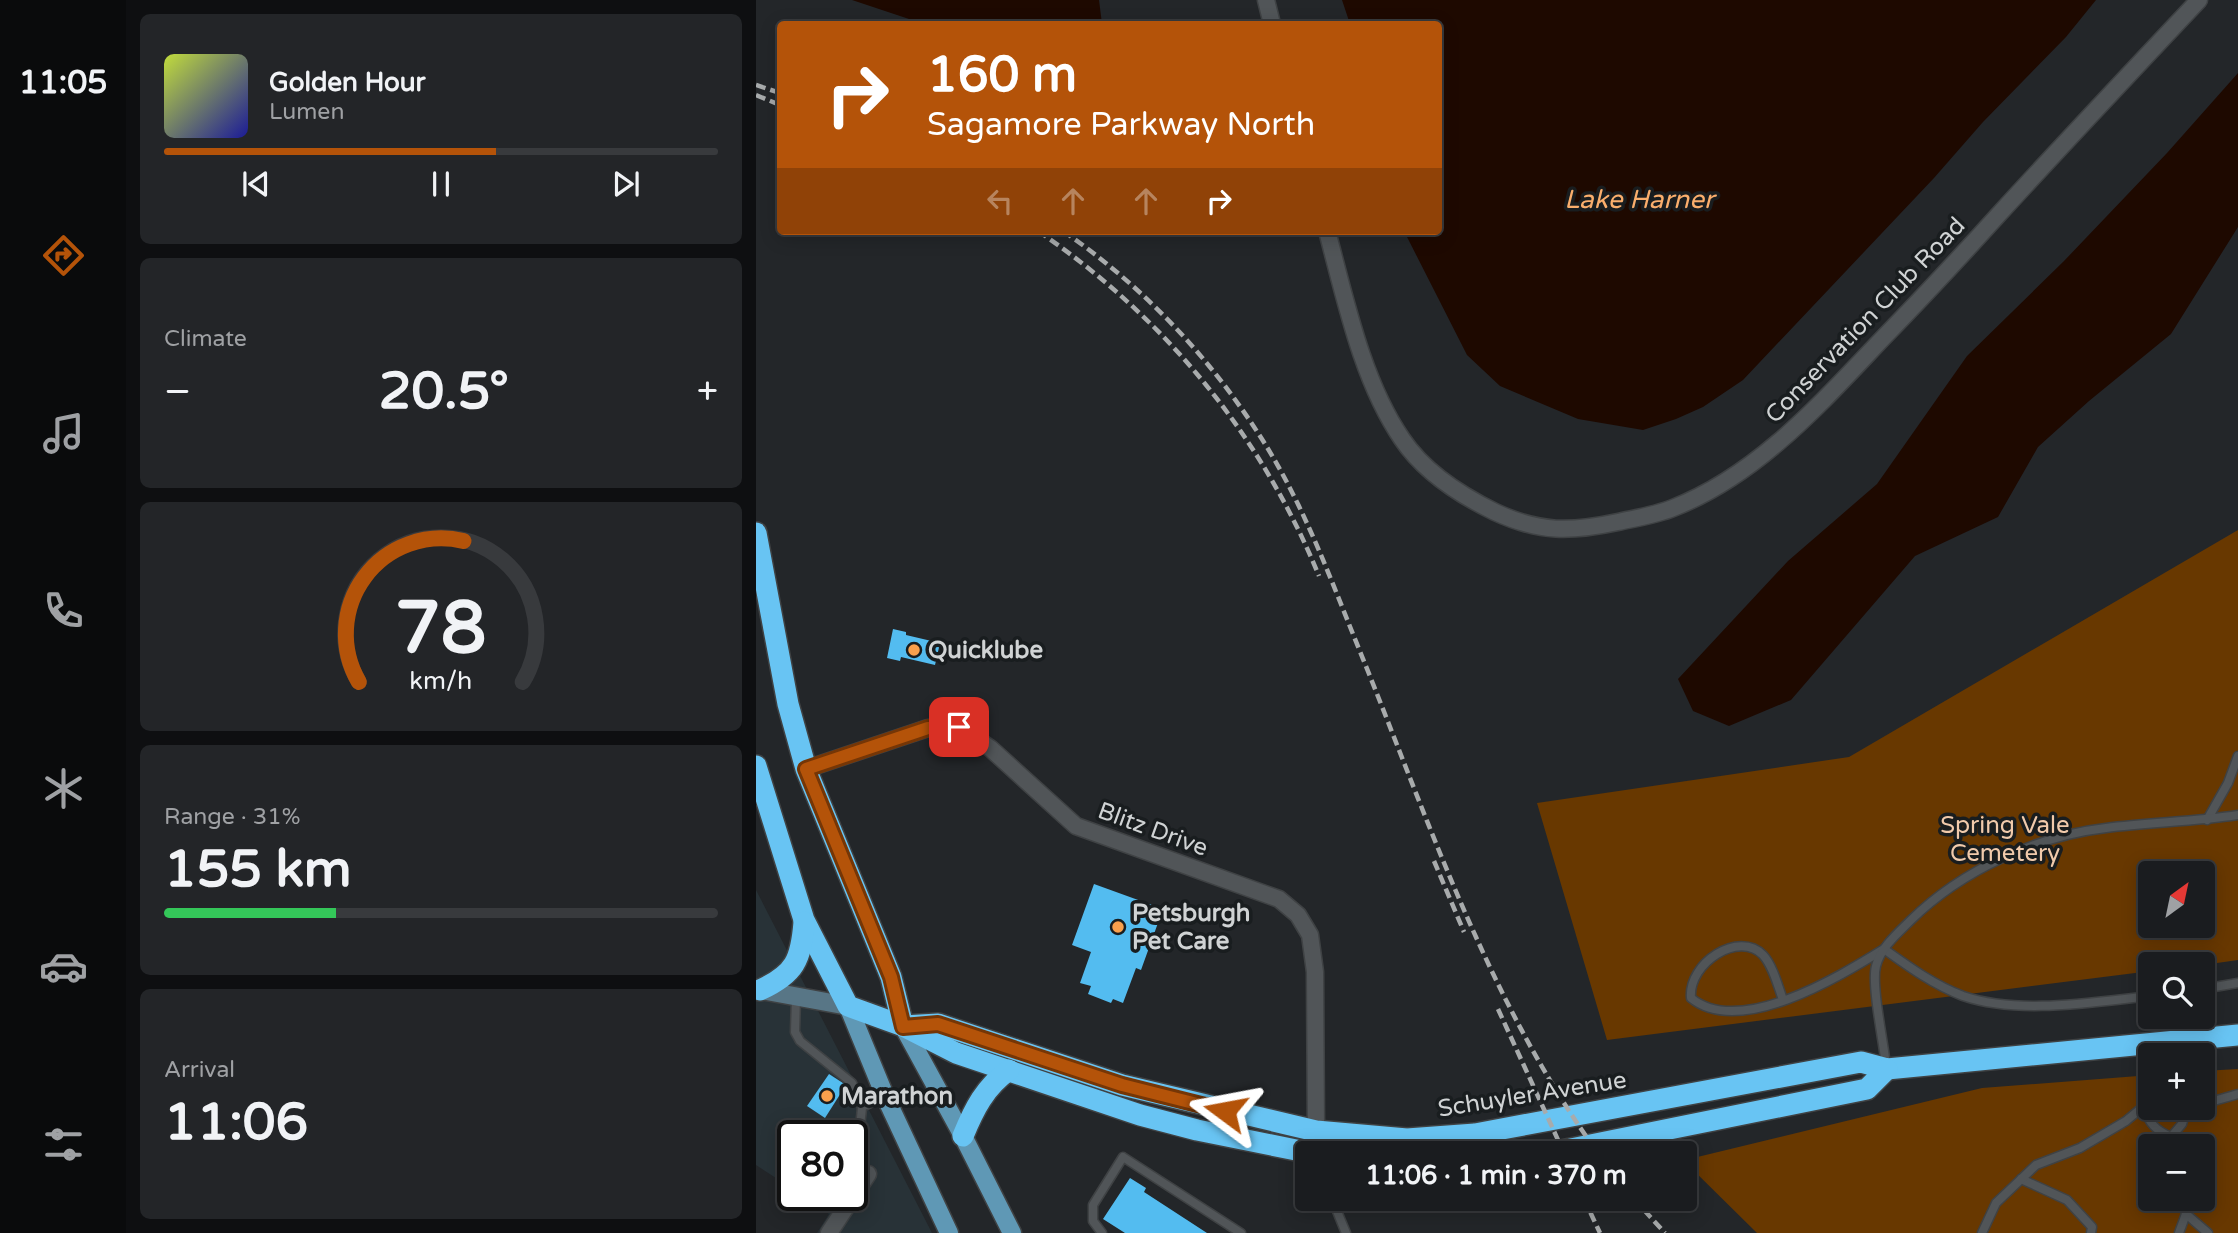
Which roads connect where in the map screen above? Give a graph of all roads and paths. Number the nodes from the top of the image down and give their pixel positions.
1 (1266, 0) edge
2 (2199, 0) edge
3 (1271, 21) edge
4 (1328, 235) edge
5 (756, 533) edge
6 (2238, 756) edge
7 (756, 766) edge
8 (806, 769) junction
9 (2238, 815) edge
10 (2207, 820) junction
11 (804, 920) junction
12 (1884, 949) junction
13 (2238, 983) edge
14 (2215, 987) edge
15 (758, 989) edge
16 (2138, 997) edge
17 (796, 998) junction
18 (1783, 1000) junction
19 (848, 1006) junction
20 (903, 1027) junction
21 (2238, 1035) edge
22 (2189, 1043) edge
23 (2138, 1050) edge
24 (1887, 1069) junction
25 (1009, 1070) junction
26 (2238, 1094) edge
27 (884, 1096) junction
28 (2215, 1101) edge
29 (862, 1107) junction
30 (2138, 1111) edge
31 (860, 1120) edge
32 (2148, 1120) edge
33 (2162, 1134) edge
34 (963, 1136) junction
35 (1305, 1141) edge
36 (1312, 1141) edge
37 (1315, 1141) edge
38 (1346, 1141) edge
39 (1610, 1141) edge
40 (2021, 1179) junction
41 (844, 1211) edge
42 (1337, 1211) edge
43 (2185, 1211) edge
44 (2186, 1214) junction
45 (829, 1233) edge
46 (949, 1233) edge
47 (1012, 1233) edge
48 (1102, 1233) edge
49 (1241, 1233) edge
50 (1346, 1233) edge
51 (1982, 1233) edge
52 (2091, 1233) edge
53 (2179, 1233) edge
54 (2208, 1233) edge

1 - 3 street
2 - 4 street, Conservation Club Road
5 - 8 highway
6 - 10 lane
7 - 11 highway
8 - 20 highway
8 - 37 street, Blitz Drive
9 - 10 lane
10 - 12 lane
11 - 15 highway
11 - 19 highway
12 - 16 lane
12 - 18 lane
12 - 24 lane
13 - 14 lane
15 - 17 main road, Schuyler Avenue
17 - 19 main road, Schuyler Avenue
17 - 29 lane
18 - 18 lane
19 - 20 highway, Schuyler Avenue
19 - 27 main road
20 - 25 highway, Schuyler Avenue
20 - 34 main road
20 - 36 highway, Schuyler Avenue
21 - 22 highway, Schuyler Avenue
23 - 24 highway, Schuyler Avenue
24 - 38 highway, Schuyler Avenue
24 - 39 highway
25 - 34 highway
25 - 35 highway, Schuyler Avenue
26 - 28 lane
27 - 29 lane
27 - 46 main road
29 - 31 lane
30 - 40 lane
32 - 33 lane
34 - 47 main road
40 - 51 lane
40 - 52 lane
41 - 45 street
42 - 50 lane
43 - 44 lane
44 - 53 lane
44 - 54 lane
48 - 49 lane

